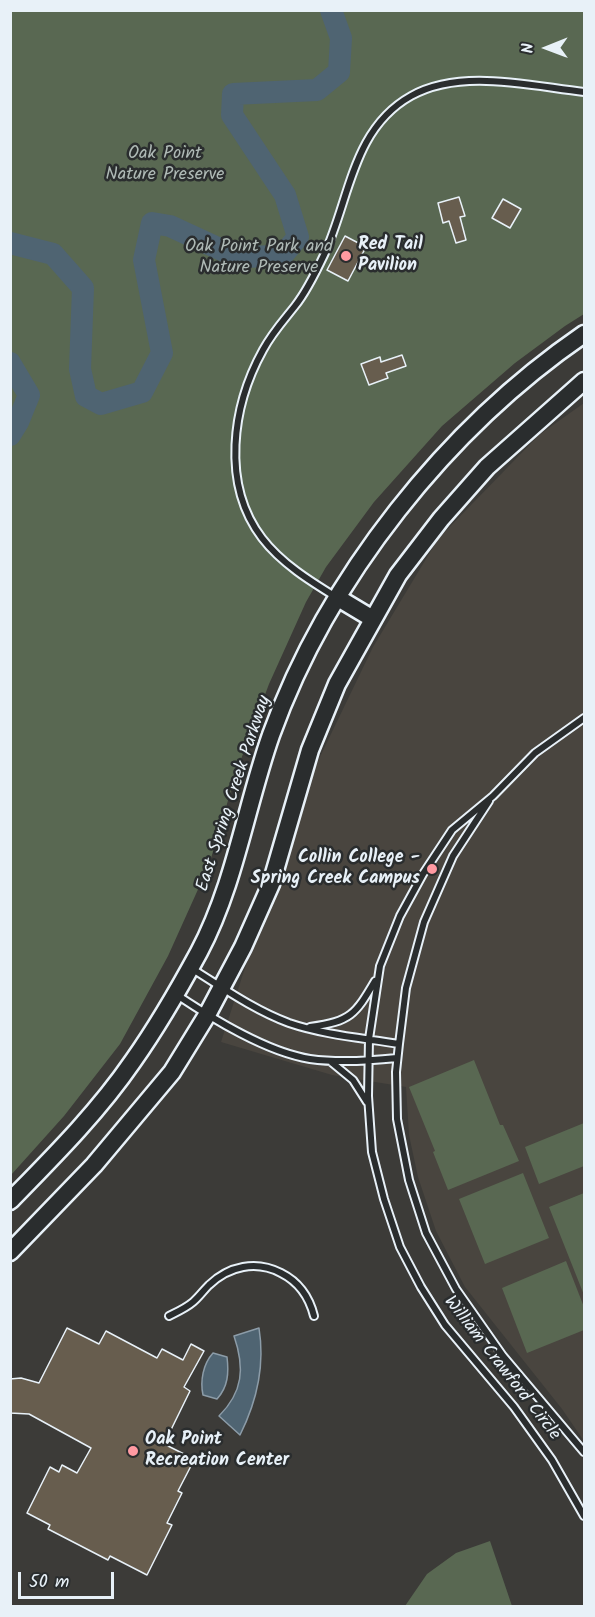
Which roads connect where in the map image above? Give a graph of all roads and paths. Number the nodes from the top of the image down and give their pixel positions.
1 (585, 92) edge
2 (585, 334) edge
3 (585, 381) edge
4 (338, 598) junction
5 (373, 619) junction
6 (585, 718) edge
7 (493, 796) junction
8 (190, 968) junction
9 (378, 976) junction
10 (223, 988) junction
11 (175, 993) junction
12 (207, 1015) junction
13 (307, 1028) junction
14 (369, 1039) junction
15 (399, 1044) junction
16 (397, 1058) junction
17 (328, 1060) junction
18 (368, 1061) junction
19 (368, 1106) junction
20 (10, 1201) edge
21 (10, 1252) edge
22 (169, 1316) dead end
23 (314, 1316) dead end
24 (585, 1452) edge
25 (585, 1515) edge

1 - 4 lane
2 - 4 main road, East Spring Creek Parkway
3 - 5 main road
4 - 5 main road
4 - 8 main road, East Spring Creek Parkway
5 - 10 main road
6 - 7 lane, William Crawford Circle
7 - 9 lane, William Crawford Circle
7 - 15 lane, William Crawford Circle
8 - 10 lane
8 - 11 main road, East Spring Creek Parkway
9 - 13 lane
9 - 14 lane, William Crawford Circle
10 - 12 main road
10 - 13 lane
11 - 12 lane
11 - 20 main road, East Spring Creek Parkway
12 - 17 lane
12 - 21 main road
13 - 14 lane
14 - 15 lane
14 - 18 lane, William Crawford Circle
15 - 16 lane, William Crawford Circle
16 - 18 lane
16 - 24 lane, William Crawford Circle
17 - 18 lane
17 - 19 lane
18 - 19 lane, William Crawford Circle
19 - 25 lane, William Crawford Circle
22 - 23 lane

